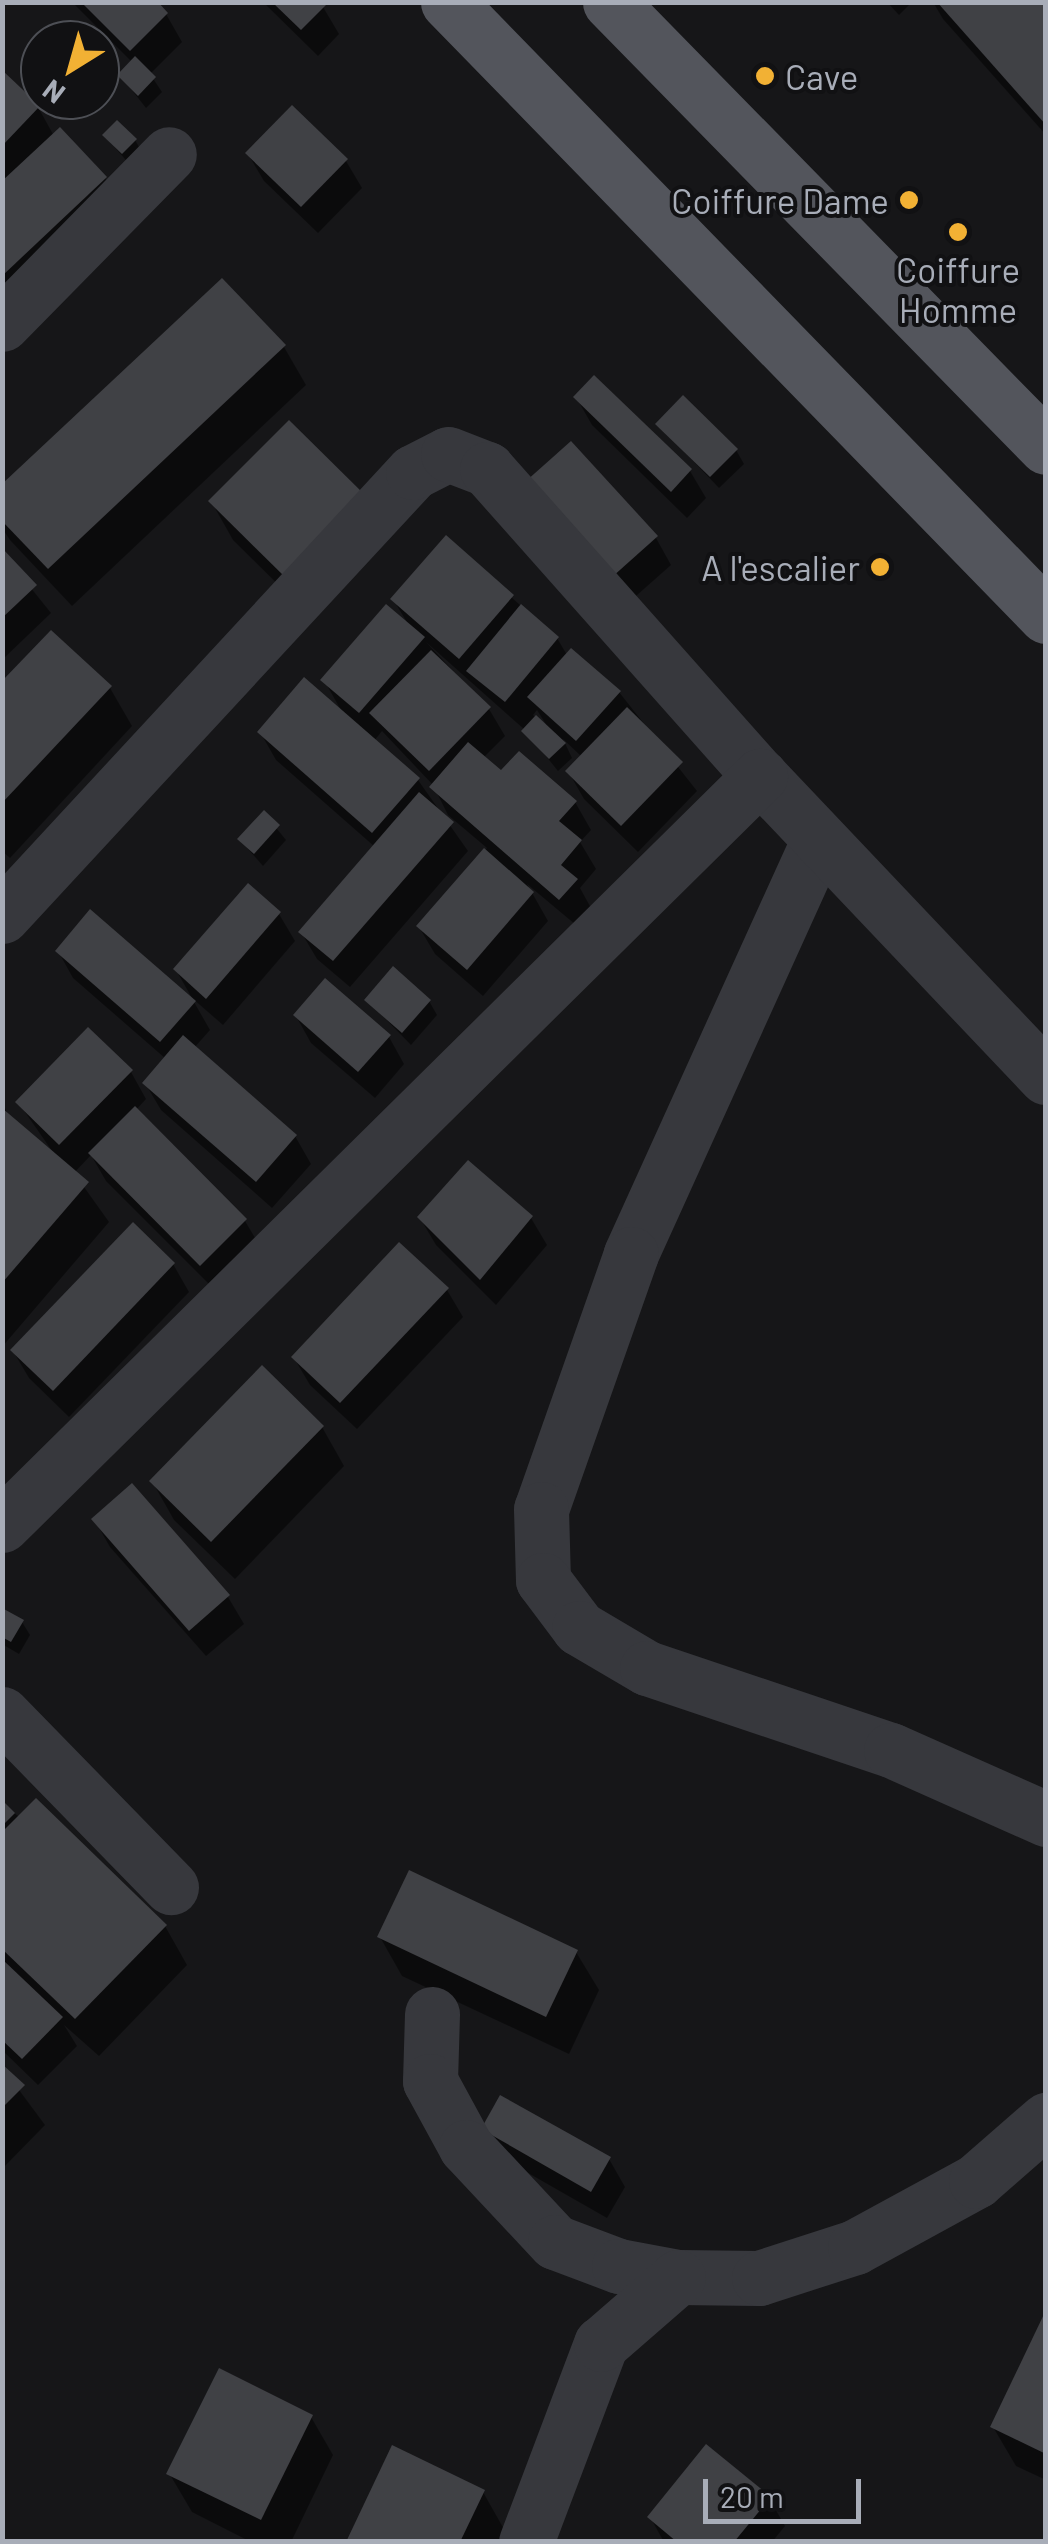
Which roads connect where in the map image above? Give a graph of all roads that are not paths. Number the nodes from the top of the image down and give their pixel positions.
1 (448, 2) edge
2 (610, 2) edge
3 (169, 154) dead end
4 (2, 324) edge
5 (1046, 447) edge
6 (1046, 616) edge
7 (760, 776) junction
8 (818, 838) junction
9 (2, 916) edge
10 (1046, 1077) edge
11 (2, 1525) edge
12 (2, 1714) edge
13 (1046, 1819) edge
14 (171, 1887) dead end
15 (432, 2014) dead end
16 (1046, 2120) edge
17 (556, 2242) junction
18 (678, 2276) junction
19 (601, 2344) junction
20 (526, 2542) edge

1 - 6 main road
2 - 5 main road
3 - 4 street
7 - 8 street
7 - 9 street
7 - 11 street
8 - 10 street
8 - 13 street
12 - 14 street
15 - 17 street
16 - 18 street
17 - 18 street
17 - 19 street
18 - 19 street
19 - 20 street

